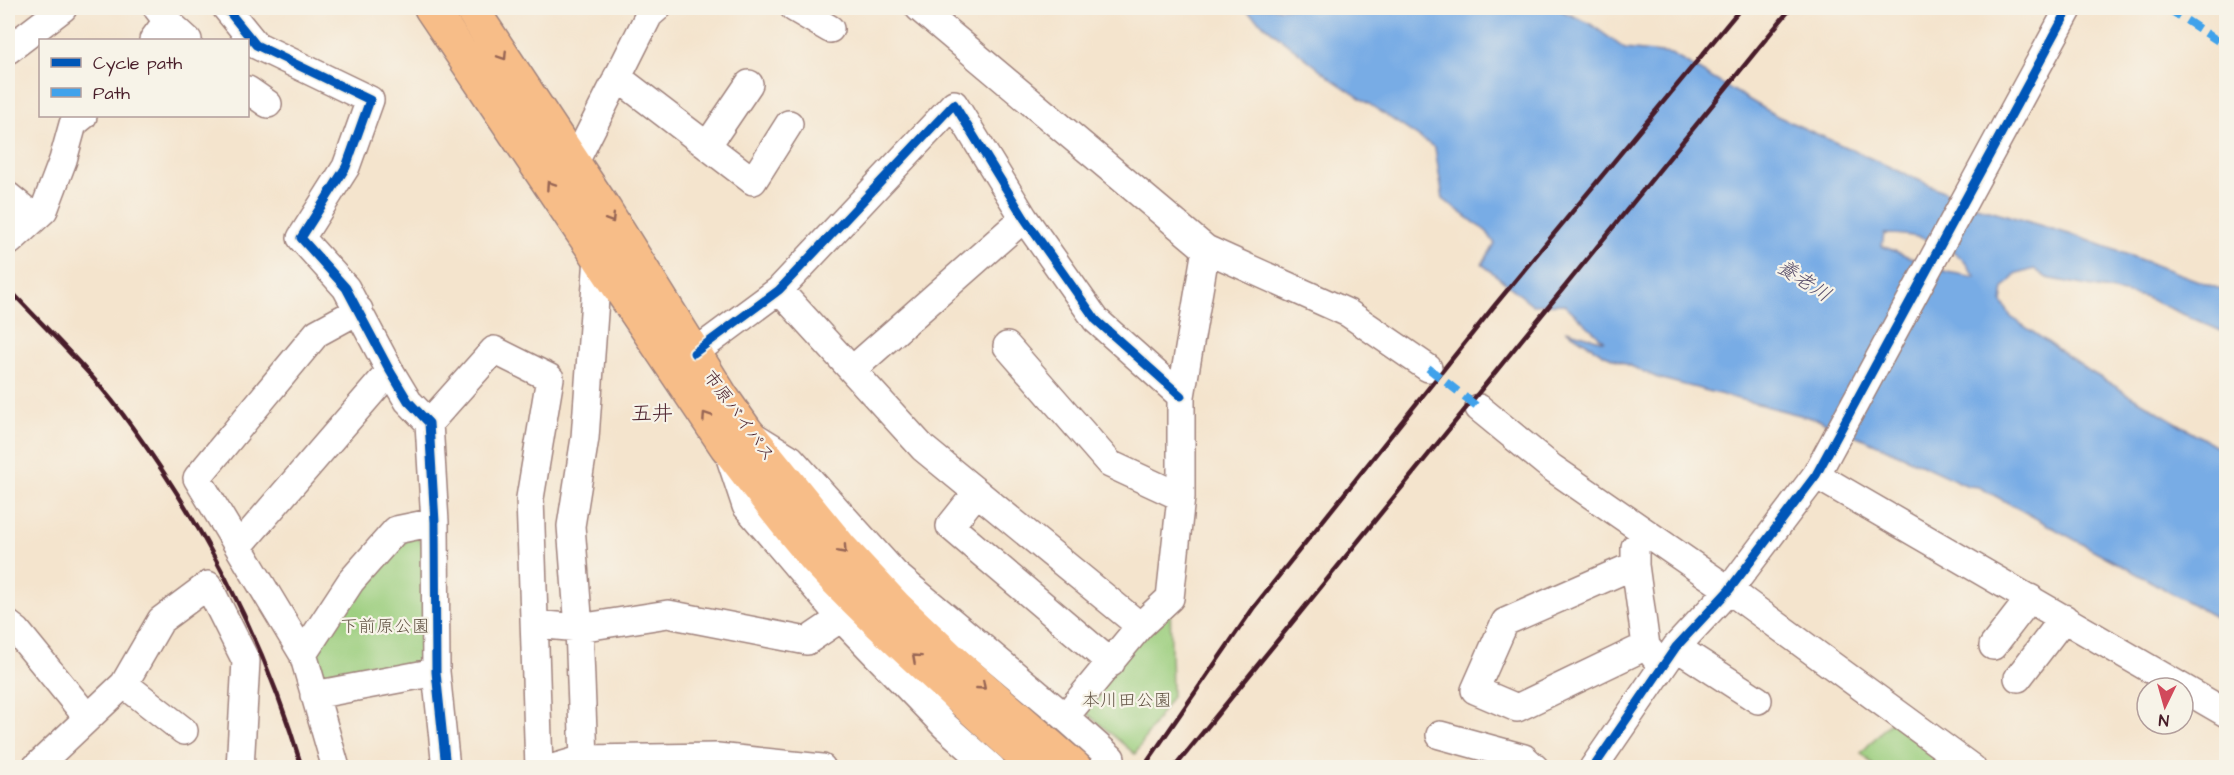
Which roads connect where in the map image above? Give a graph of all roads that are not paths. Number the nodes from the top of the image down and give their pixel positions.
1 (63, 8) edge
2 (226, 8) edge
3 (432, 8) edge
4 (471, 8) edge
5 (657, 8) edge
6 (794, 8) edge
7 (919, 8) edge
8 (2068, 8) edge
9 (159, 23) edge
10 (830, 29) dead end
11 (186, 39) edge
12 (8, 50) edge
13 (617, 77) junction
14 (748, 84) dead end
15 (82, 117) edge
16 (789, 124) dead end
17 (707, 146) junction
18 (574, 164) junction
19 (8, 196) edge
20 (35, 218) junction
21 (1024, 218) junction
22 (10, 241) dead end
23 (1206, 249) junction
24 (598, 257) junction
25 (779, 290) junction
26 (359, 310) junction
27 (1007, 346) dead end
28 (694, 353) junction
29 (1428, 368) dead end
30 (852, 370) junction
31 (390, 372) junction
32 (1181, 396) junction
33 (1479, 408) dead end
34 (429, 423) junction
35 (736, 438) junction
36 (1816, 475) junction
37 (977, 492) junction
38 (1181, 497) junction
39 (435, 522) junction
40 (1636, 525) junction
41 (239, 546) junction
42 (1635, 565) junction
43 (1729, 590) junction
44 (2030, 598) junction
45 (841, 618) junction
46 (2064, 618) junction
47 (8, 624) edge
48 (535, 624) junction
49 (1140, 626) junction
50 (579, 628) junction
51 (1994, 646) dead end
52 (303, 654) junction
53 (1661, 654) junction
54 (1111, 663) junction
55 (436, 672) junction
56 (2018, 678) dead end
57 (124, 684) junction
58 (314, 695) junction
59 (1758, 700) dead end
60 (2226, 712) edge
61 (87, 717) junction
62 (1065, 717) junction
63 (184, 731) dead end
64 (1440, 735) dead end
65 (717, 762) edge
66 (586, 763) edge
67 (34, 768) edge
68 (240, 768) edge
69 (336, 768) edge
70 (446, 768) edge
71 (539, 768) edge
72 (553, 768) edge
73 (822, 768) edge
74 (992, 768) edge
75 (1037, 768) edge
76 (1075, 768) edge
77 (1103, 768) edge
78 (1535, 768) edge
79 (1593, 768) edge
80 (1972, 768) edge

1 - 12 street
2 - 26 street
24 -> 3 highway, 市原バイパス
4 -> 18 highway, 市原バイパス
5 - 13 street
6 - 10 street
7 - 23 street
8 - 36 street
9 - 11 street
13 - 17 street
13 - 18 street
14 - 17 street
15 - 20 street
16 - 17 street
18 -> 28 highway, 市原バイパス
19 - 20 street
20 - 22 street
21 - 25 street
21 - 30 street
21 - 32 street
23 - 29 street
23 - 32 street
35 -> 24 highway, 市原バイパス
24 - 50 street
25 - 28 street
25 - 30 street
26 - 31 street
26 - 41 street
27 - 38 street
28 - 35 highway, 市原バイパス
30 - 37 street
31 - 34 street
31 - 41 street
32 - 38 street
33 - 40 street
34 - 39 street
34 - 48 street
35 - 45 street
35 - 62 street
75 -> 35 highway, 市原バイパス
35 -> 76 highway, 市原バイパス
36 - 43 street
36 - 44 street
37 - 49 street
37 - 54 street
38 - 49 street
39 - 52 street
39 - 55 street
40 - 42 street
40 - 43 street
41 - 52 street
42 - 53 street
42 - 53 street
43 - 53 street
43 - 80 street
44 - 46 street
44 - 51 street
45 - 50 street
45 - 74 street
46 - 56 street
46 - 60 street
47 - 61 street
48 - 50 street
48 - 71 street
49 - 54 street
50 - 66 street
52 - 58 street
53 - 59 street
53 - 79 street
54 - 62 street
55 - 58 street
55 - 70 street
57 - 61 street
57 - 63 street
57 - 68 street
58 - 69 street
61 - 67 street
62 - 77 street
64 - 78 street
65 - 66 street
65 - 73 street
66 - 72 street

